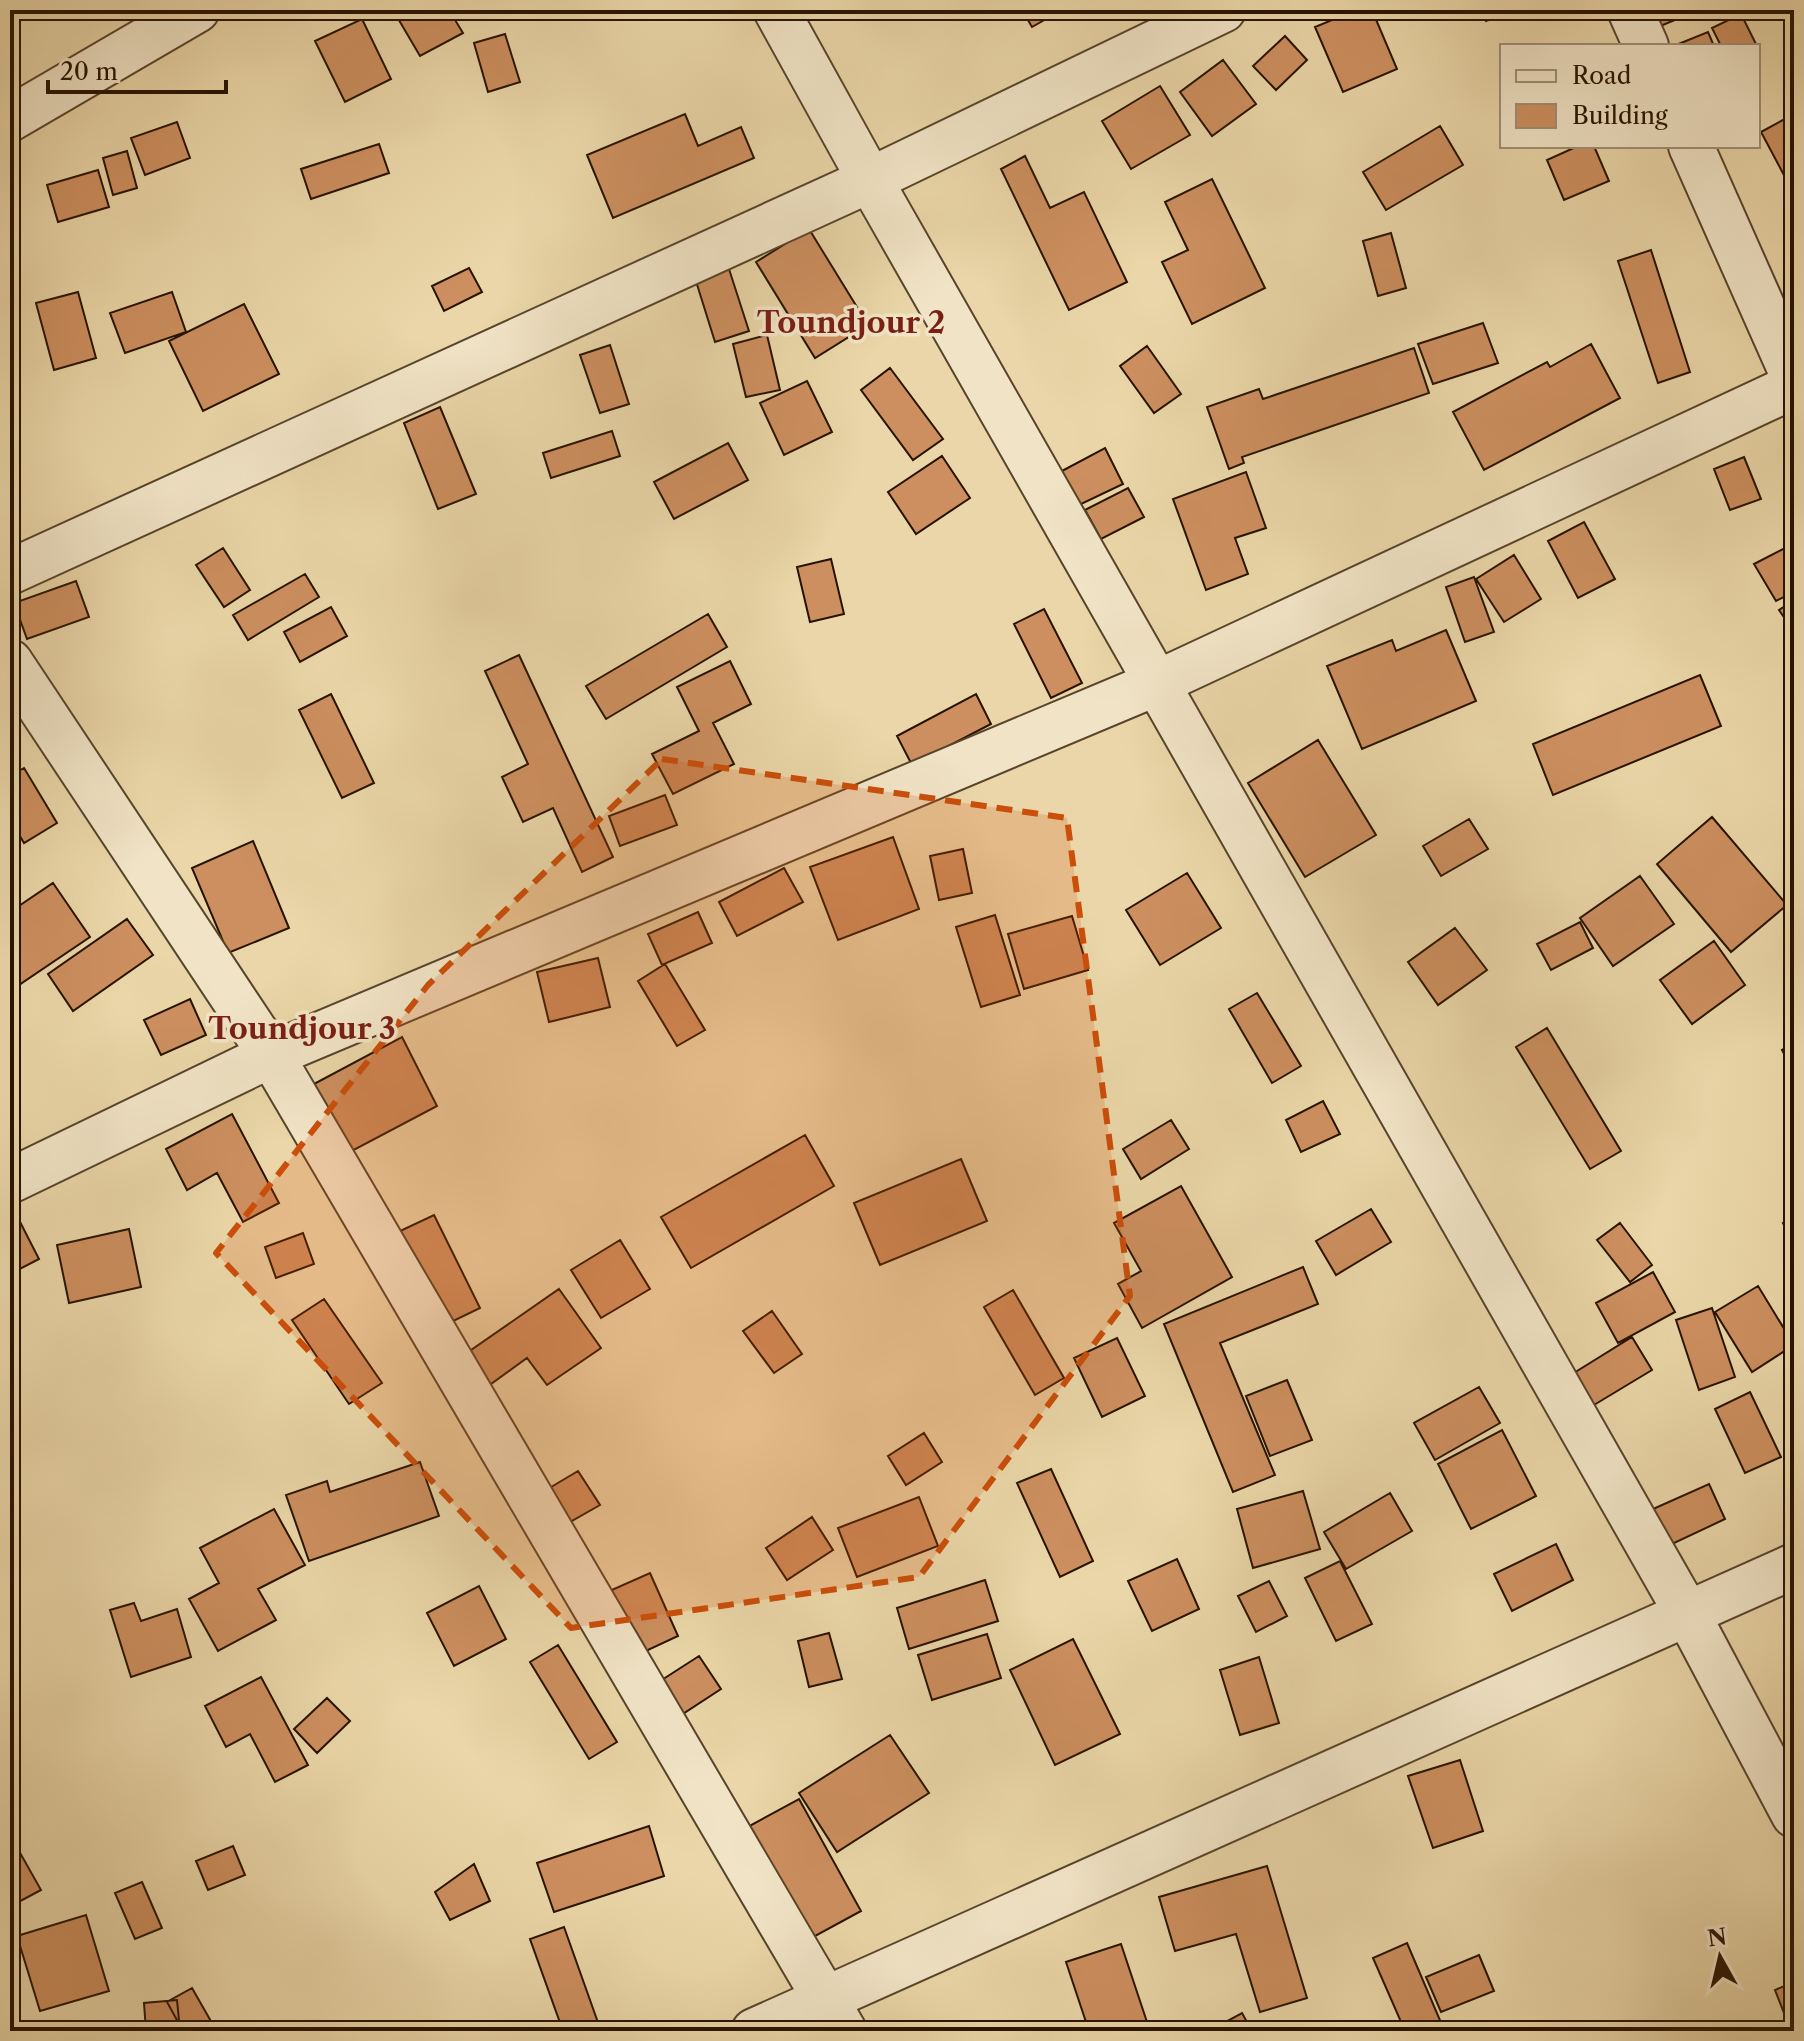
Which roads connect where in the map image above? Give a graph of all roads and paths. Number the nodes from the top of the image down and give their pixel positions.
1 (197, 10) edge
2 (776, 10) edge
3 (1223, 10) edge
4 (1630, 10) edge
5 (1645, 44) edge
6 (10, 119) edge
7 (1692, 148) edge
8 (870, 180) junction
9 (1794, 378) edge
10 (1794, 386) edge
11 (10, 572) edge
12 (10, 662) edge
13 (1157, 683) junction
14 (271, 1055) junction
15 (10, 1181) edge
16 (1794, 1566) edge
17 (1688, 1615) junction
18 (1794, 1815) edge
19 (835, 2016) edge
20 (754, 2031) edge

1 - 6 street
2 - 8 street
3 - 8 street
4 - 5 street
7 - 9 street
8 - 11 street
8 - 13 street
10 - 13 street
12 - 14 street
13 - 14 street
13 - 17 street
14 - 15 street
14 - 19 street
16 - 17 street
17 - 18 street
17 - 19 street
19 - 20 street

